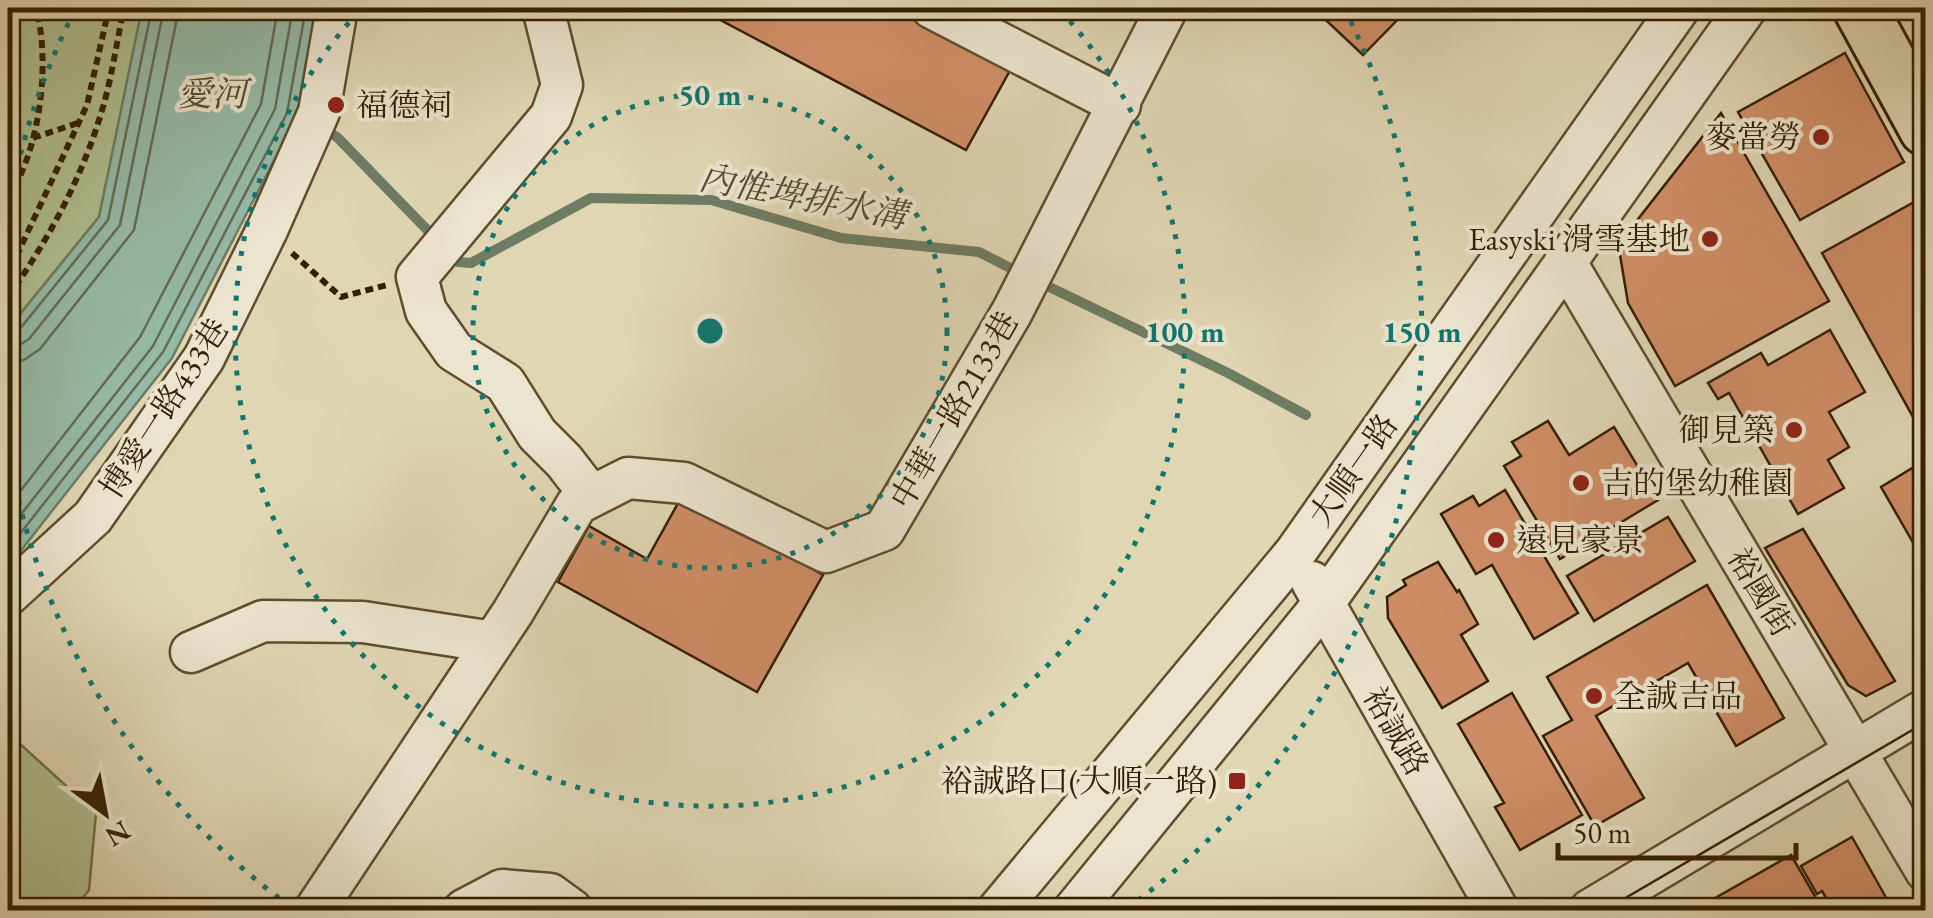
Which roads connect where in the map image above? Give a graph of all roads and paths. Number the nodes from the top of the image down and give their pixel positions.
1 (36, 8) edge
2 (109, 8) edge
3 (124, 8) edge
4 (337, 8) edge
5 (543, 8) edge
6 (932, 8) edge
7 (1167, 8) edge
8 (1679, 8) edge
9 (1746, 8) edge
10 (1860, 8) edge
11 (1120, 105) junction
12 (78, 122) junction
13 (1926, 129) edge
14 (32, 138) junction
15 (8, 198) edge
16 (267, 230) junction
17 (434, 255) junction
18 (1565, 261) junction
19 (8, 266) edge
20 (8, 297) edge
21 (591, 496) junction
22 (1295, 552) junction
23 (8, 595) edge
24 (1324, 604) junction
25 (492, 642) junction
26 (191, 652) dead end
27 (1926, 709) edge
28 (1926, 731) edge
29 (1860, 758) junction
30 (1926, 872) edge
31 (315, 910) edge
32 (464, 910) edge
33 (572, 910) edge
34 (998, 910) edge
35 (1074, 910) edge
36 (1498, 910) edge
37 (1590, 910) edge
38 (1621, 910) edge

1 - 14 path
2 - 12 path
3 - 20 path
4 - 16 street, 博愛一路433巷
5 - 17 street
6 - 11 street
7 - 11 street, 中華一路2133巷
8 - 22 street, 大順一路
9 - 18 street, 大順一路
10 - 13 main road
11 - 21 street, 中華一路2133巷
12 - 14 path
12 - 19 path
14 - 15 path
16 - 17 path
16 - 23 street, 博愛一路433巷
17 - 21 street
18 - 24 street, 大順一路
18 - 29 street, 裕國街
21 - 25 street, 中華一路2133巷
22 - 24 street, 裕誠路
22 - 34 street, 大順一路
24 - 35 street, 大順一路
24 - 36 street, 裕誠路
25 - 26 street
25 - 31 street, 中華一路2133巷
27 - 29 street
28 - 29 street
29 - 30 street, 裕國街
29 - 37 street
29 - 38 street
32 - 33 street

